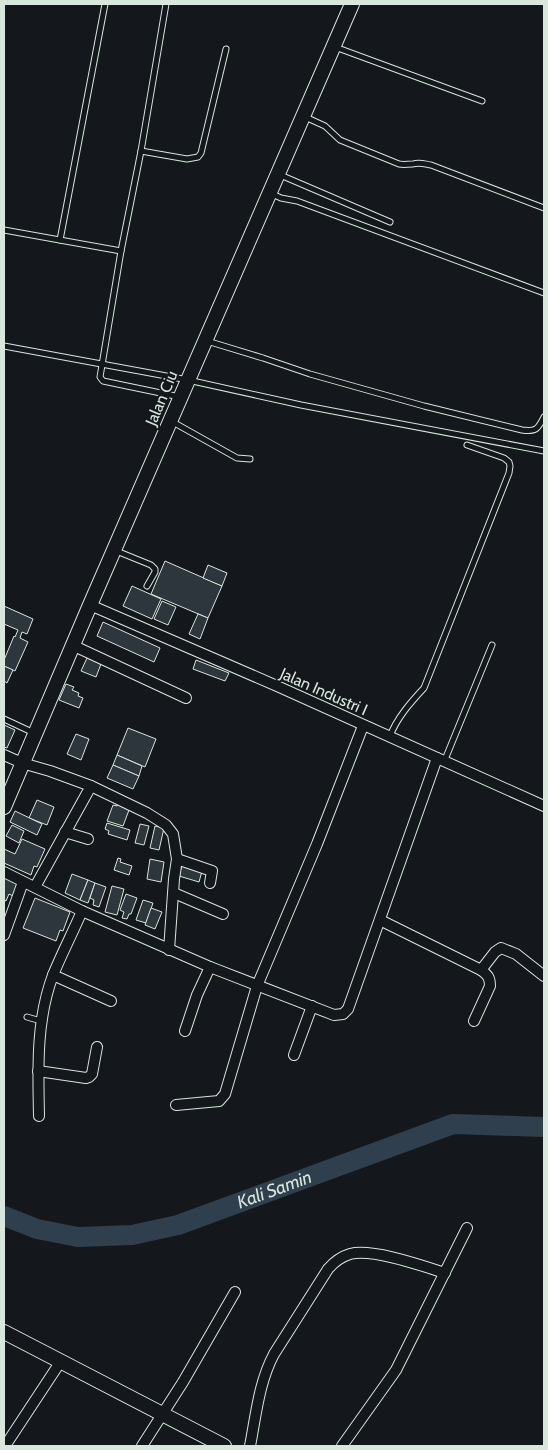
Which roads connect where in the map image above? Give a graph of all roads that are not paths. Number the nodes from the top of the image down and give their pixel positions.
1 (105, 4) edge
2 (166, 4) edge
3 (352, 4) edge
4 (333, 46) junction
5 (226, 49) dead end
6 (482, 101) dead end
7 (303, 116) junction
8 (141, 151) junction
9 (278, 173) junction
10 (270, 192) junction
11 (544, 208) edge
12 (390, 222) dead end
13 (4, 230) edge
14 (60, 240) junction
15 (121, 251) junction
16 (544, 293) edge
17 (205, 341) junction
18 (4, 346) edge
19 (102, 364) junction
20 (188, 380) junction
21 (181, 397) junction
22 (544, 417) edge
23 (170, 420) junction
24 (467, 445) dead end
25 (544, 451) edge
26 (250, 459) dead end
27 (114, 550) junction
28 (147, 586) dead end
29 (90, 605) junction
30 (72, 645) junction
31 (492, 645) dead end
32 (186, 698) dead end
33 (4, 719) edge
34 (363, 726) junction
35 (35, 733) junction
36 (390, 737) junction
37 (4, 755) edge
38 (441, 760) junction
39 (22, 763) junction
40 (91, 786) junction
41 (544, 806) edge
42 (4, 807) edge
43 (65, 832) junction
44 (88, 839) dead end
45 (177, 858) junction
46 (4, 872) edge
47 (23, 882) junction
48 (210, 883) dead end
49 (35, 887) junction
50 (174, 893) junction
51 (82, 911) junction
52 (223, 914) dead end
53 (380, 920) junction
54 (4, 935) edge
55 (169, 950) junction
56 (210, 967) junction
57 (481, 970) junction
58 (53, 975) junction
59 (544, 976) edge
60 (257, 986) junction
61 (110, 1001) dead end
62 (312, 1006) junction
63 (28, 1017) dead end
64 (41, 1021) junction
65 (474, 1021) dead end
66 (185, 1031) dead end
67 (97, 1047) dead end
68 (294, 1055) dead end
69 (38, 1071) junction
70 (176, 1105) dead end
71 (39, 1116) dead end
72 (467, 1228) dead end
73 (445, 1273) junction
74 (235, 1292) dead end
75 (4, 1332) edge
76 (60, 1361) junction
77 (164, 1415) junction
78 (345, 1445) edge
79 (4, 1446) edge
80 (142, 1446) edge
81 (224, 1446) edge
82 (250, 1446) edge

1 - 14 lane
2 - 8 lane
3 - 4 street, Jalan Ciu
4 - 6 lane
4 - 7 street, Jalan Ciu
5 - 8 lane
7 - 9 street, Jalan Ciu
7 - 11 lane
8 - 15 lane
9 - 10 street, Jalan Ciu
9 - 12 lane
10 - 16 lane
10 - 17 street, Jalan Ciu
13 - 14 lane
14 - 15 lane
15 - 19 lane
17 - 20 street, Jalan Ciu
17 - 22 lane
18 - 19 lane
19 - 20 lane
19 - 21 lane
20 - 21 street, Jalan Ciu
20 - 25 lane
21 - 23 street, Jalan Ciu
23 - 26 lane
23 - 27 street, Jalan Ciu
24 - 36 lane
27 - 28 lane
27 - 29 street, Jalan Ciu
29 - 30 street, Jalan Ciu
29 - 34 street, Jalan Industri I
30 - 32 street
30 - 35 street, Jalan Ciu
31 - 38 lane
33 - 35 lane
34 - 36 street, Jalan Industri I
34 - 60 street
35 - 39 street, Jalan Ciu
36 - 38 street, Jalan Industri I
37 - 39 street
38 - 41 street, Jalan Industri I
38 - 53 street
39 - 40 street
39 - 42 street, Jalan Ciu
40 - 43 street
40 - 45 street
43 - 44 street
43 - 49 street
45 - 48 street
45 - 50 street
46 - 47 street
47 - 49 street
47 - 54 street
49 - 51 street
50 - 52 street
50 - 55 street
51 - 55 street
51 - 58 street
53 - 57 street
53 - 62 street
55 - 56 street
56 - 60 street
56 - 66 street
57 - 59 street
57 - 65 street
58 - 61 street
58 - 64 street
60 - 62 street
60 - 70 street
62 - 68 street
63 - 64 lane
64 - 69 street
67 - 69 street
69 - 71 street
72 - 73 street
73 - 78 street
73 - 82 street
74 - 77 street
75 - 76 street
76 - 77 street
76 - 79 street
77 - 80 street
77 - 81 street

